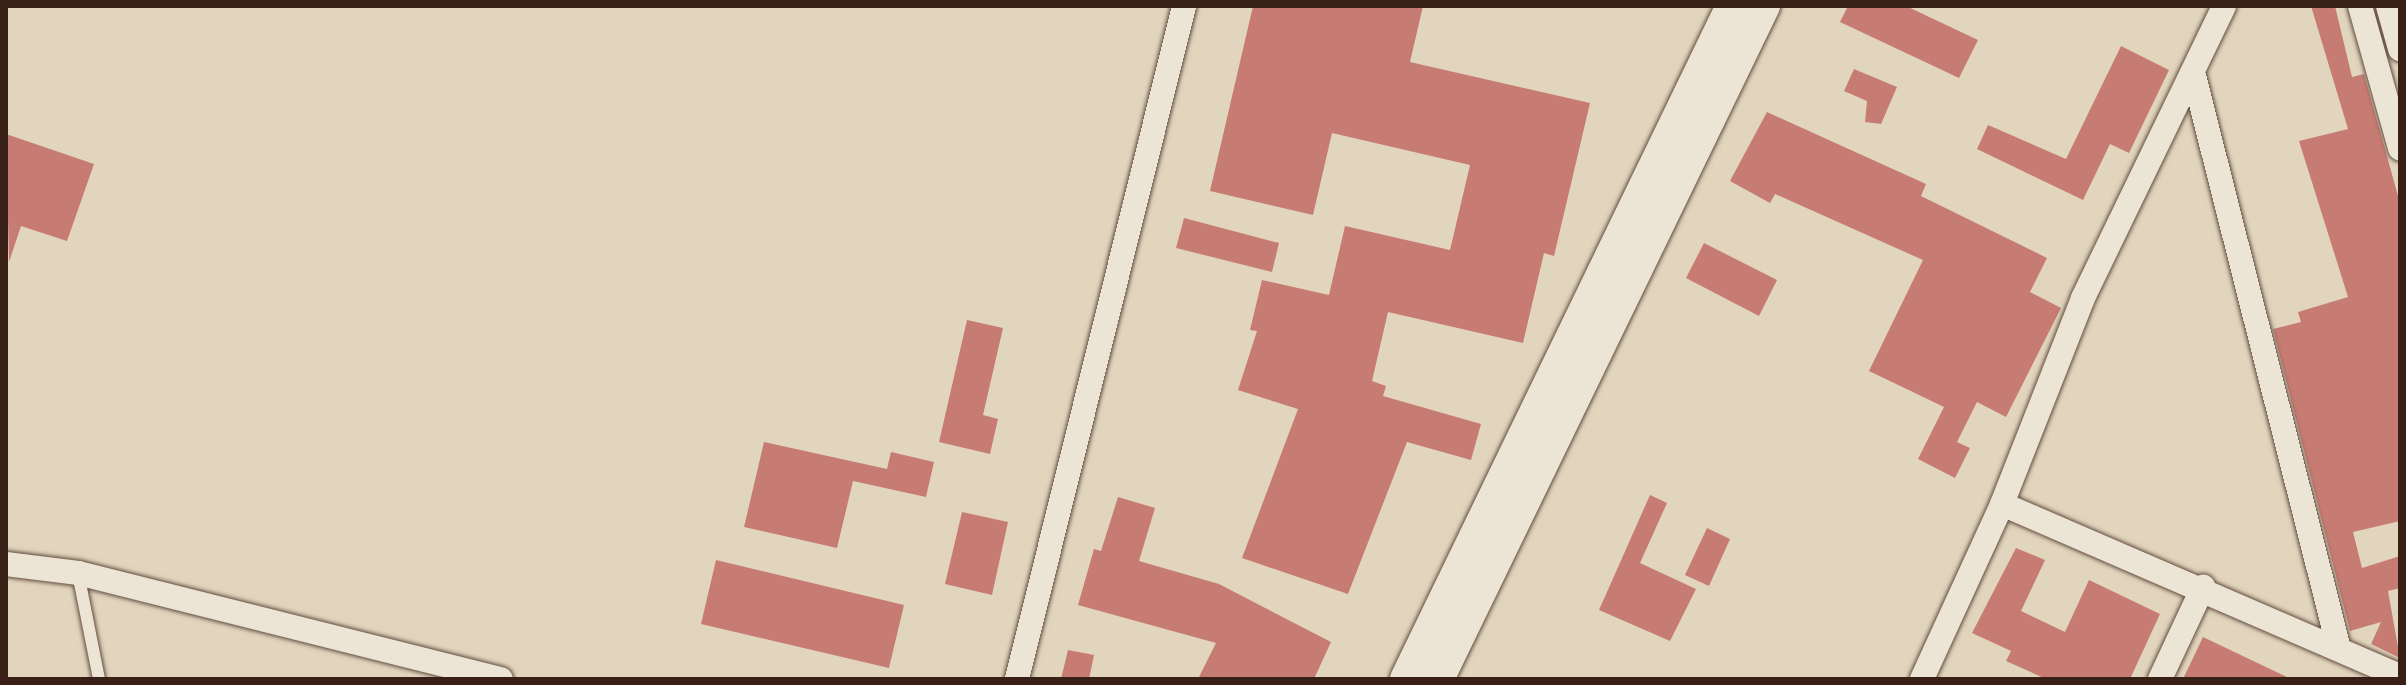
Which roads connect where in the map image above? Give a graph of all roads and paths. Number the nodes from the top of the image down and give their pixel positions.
1 (1184, 6) edge
2 (1732, 6) edge
3 (1764, 6) edge
4 (2224, 6) edge
5 (2360, 6) edge
6 (2388, 6) edge
7 (2400, 49) edge
8 (2193, 72) junction
9 (2400, 148) edge
10 (2002, 504) junction
11 (6, 564) edge
12 (78, 573) junction
13 (2203, 587) junction
14 (2338, 645) junction
15 (2399, 677) edge
16 (99, 679) edge
17 (501, 679) edge
18 (1017, 679) edge
19 (1406, 679) edge
20 (1438, 679) edge
21 (1922, 679) edge
22 (2160, 679) edge

1 - 18 street
2 - 19 main road
3 - 20 main road
4 - 8 street
5 - 9 street
6 - 7 street
8 - 10 street
8 - 14 street
10 - 13 street
10 - 21 street
11 - 12 street
12 - 16 lane
12 - 17 street
13 - 14 street
13 - 22 street
14 - 15 street

